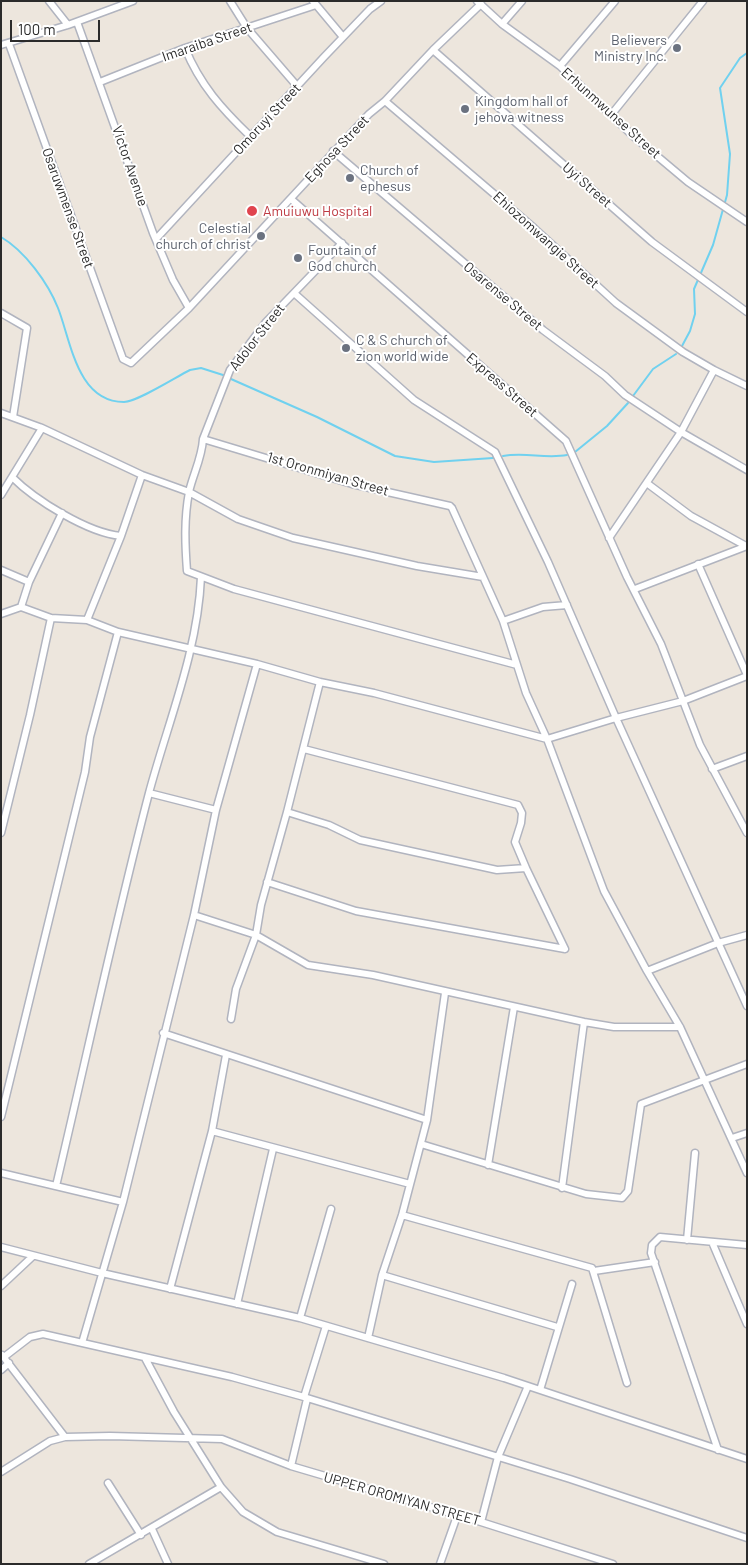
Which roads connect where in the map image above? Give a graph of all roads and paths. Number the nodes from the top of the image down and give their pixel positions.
1 (49, 1) edge
2 (133, 1) edge
3 (230, 1) edge
4 (381, 1) edge
5 (522, 1) edge
6 (615, 1) edge
7 (703, 1) edge
8 (315, 3) edge
9 (479, 3) edge
10 (77, 22) junction
11 (502, 24) junction
12 (68, 25) junction
13 (247, 28) junction
14 (343, 37) junction
15 (9, 44) junction
16 (1, 45) edge
17 (185, 48) junction
18 (433, 50) junction
19 (560, 66) junction
20 (100, 82) junction
21 (297, 86) junction
22 (385, 101) junction
23 (611, 116) junction
24 (250, 136) junction
25 (334, 151) junction
26 (291, 200) junction
27 (747, 222) edge
28 (156, 239) junction
29 (342, 242) junction
30 (294, 293) junction
31 (189, 308) junction
32 (747, 312) edge
33 (1, 313) edge
34 (135, 362) joint
35 (714, 370) junction
36 (747, 386) edge
37 (1, 413) edge
38 (13, 417) junction
39 (42, 428) junction
40 (681, 432) junction
41 (203, 439) junction
42 (747, 470) edge
43 (142, 475) junction
44 (12, 477) junction
45 (648, 484) junction
46 (189, 492) junction
47 (1, 495) edge
48 (62, 513) junction
49 (120, 536) junction
50 (609, 538) junction
51 (747, 546) edge
52 (698, 564) junction
53 (1, 570) edge
54 (201, 577) junction
55 (483, 577) junction
56 (29, 582) junction
57 (635, 589) junction
58 (567, 605) junction
59 (21, 608) junction
60 (1, 614) edge
61 (51, 618) junction
62 (87, 620) junction
63 (503, 621) junction
64 (118, 632) junction
65 (191, 648) junction
66 (257, 664) junction
67 (517, 665) junction
68 (747, 675) edge
69 (320, 682) junction
70 (683, 700) junction
71 (616, 718) junction
72 (547, 739) junction
73 (304, 749) junction
74 (747, 756) edge
75 (712, 769) junction
76 (149, 793) junction
77 (216, 810) junction
78 (287, 812) junction
79 (2, 830) edge
80 (747, 833) edge
81 (526, 868) junction
82 (267, 882) junction
83 (194, 915) junction
84 (256, 934) junction
85 (747, 935) edge
86 (718, 943) junction
87 (647, 971) junction
88 (444, 993) junction
89 (747, 1006) edge
90 (514, 1007) junction
91 (231, 1020) dead end
92 (584, 1022) junction
93 (680, 1027) junction
94 (163, 1033) junction
95 (226, 1055) junction
96 (747, 1064) edge
97 (705, 1080) junction
98 (1, 1117) edge
99 (428, 1120) junction
100 (212, 1131) junction
101 (747, 1133) edge
102 (732, 1138) junction
103 (421, 1144) junction
104 (273, 1149) junction
105 (695, 1153) dead end
106 (488, 1165) junction
107 (1, 1173) edge
108 (747, 1173) edge
109 (410, 1184) junction
110 (56, 1186) junction
111 (562, 1188) junction
112 (122, 1202) junction
113 (331, 1209) dead end
114 (402, 1215) junction
115 (687, 1240) junction
116 (712, 1242) junction
117 (747, 1245) edge
118 (1, 1248) edge
119 (33, 1256) junction
120 (655, 1262) junction
121 (594, 1271) junction
122 (102, 1273) junction
123 (382, 1275) junction
124 (572, 1284) dead end
125 (1, 1286) edge
126 (170, 1289) junction
127 (237, 1304) junction
128 (300, 1318) junction
129 (747, 1324) edge
130 (326, 1326) junction
131 (557, 1327) junction
132 (368, 1338) junction
133 (82, 1343) junction
134 (3, 1355) edge
135 (145, 1358) junction
136 (9, 1363) junction
137 (1, 1370) edge
138 (627, 1383) dead end
139 (528, 1386) junction
140 (540, 1390) junction
141 (306, 1398) junction
142 (66, 1437) junction
143 (192, 1440) junction
144 (718, 1450) junction
145 (498, 1457) junction
146 (747, 1459) edge
147 (290, 1466) junction
148 (1, 1472) edge
149 (108, 1484) dead end
150 (221, 1488) junction
151 (457, 1516) junction
152 (481, 1522) junction
153 (152, 1529) junction
154 (141, 1535) junction
155 (747, 1538) edge
156 (89, 1564) edge
157 (168, 1564) edge
158 (384, 1564) edge
159 (440, 1564) edge
160 (613, 1564) edge

1 - 12 street
2 - 10 street
3 - 13 street
4 - 14 street, Omoruyi Street
5 - 11 street
6 - 19 street
7 - 23 street
8 - 13 street, Imaraiba Street
8 - 14 street
9 - 11 street, Erhunmwunse Street
9 - 18 street, Eghosa Street
10 - 12 street
10 - 20 street, Victor Avenue
11 - 19 street, Erhunmwunse Street
12 - 15 street
13 - 17 street, Imaraiba Street
13 - 21 street
14 - 21 street, Omoruyi Street
15 - 16 street
15 - 34 street, Osaruwmense Street
17 - 20 street, Imaraiba Street
17 - 24 street
18 - 22 street, Eghosa Street
18 - 32 street, Uyi Street
19 - 23 street, Erhunmwunse Street
20 - 28 street, Victor Avenue
21 - 24 street, Omoruyi Street
22 - 25 street, Eghosa Street
22 - 35 street, Ehiozomwangie Street
23 - 27 street, Erhunmwunse Street
24 - 28 street, Omoruyi Street
25 - 26 street, Eghosa Street
25 - 40 street, Osarense Street
26 - 29 street, Express Street
26 - 31 street, Eghosa Street
28 - 31 street, Victor Avenue
29 - 30 street, Adolor Street
29 - 50 street, Express Street
30 - 41 street, Adolor Street
30 - 58 street
31 - 34 street, Eghosa Street
33 - 38 street
35 - 36 street, Ehiozomwangie Street
35 - 40 street
37 - 38 street
38 - 39 street
39 - 43 street
39 - 44 street
40 - 42 street, Osarense Street
40 - 45 street
41 - 46 street, Adolor Street
41 - 55 street, 1st Oronmiyan Street
43 - 46 street
43 - 49 street
44 - 47 street
44 - 48 street
45 - 50 street
45 - 51 street
46 - 54 street, Adolor Street
46 - 55 street
48 - 49 street
48 - 56 street
49 - 62 street
50 - 57 street, Express Street
51 - 52 street
52 - 57 street
52 - 68 street
53 - 56 street
54 - 65 street
54 - 67 street
55 - 63 street
56 - 59 street
57 - 70 street, Express Street
58 - 63 street
58 - 71 street
59 - 60 street
59 - 61 street
61 - 62 street
61 - 79 street
62 - 64 street
63 - 67 street
64 - 65 street
64 - 98 street
65 - 66 street
65 - 76 street
66 - 69 street
66 - 77 street
67 - 72 street
68 - 70 street
69 - 72 street
69 - 73 street
70 - 71 street
70 - 75 street, Express Street
71 - 72 street
71 - 86 street
72 - 87 street
73 - 78 street
73 - 81 street
74 - 75 street
75 - 80 street, Express Street
76 - 77 street
76 - 110 street
77 - 83 street
78 - 81 street
78 - 82 street
81 - 82 street
82 - 84 street
83 - 84 street
83 - 94 street
84 - 88 street
84 - 91 street
85 - 86 street
86 - 87 street
86 - 89 street
87 - 93 street
88 - 90 street
88 - 99 street
90 - 92 street
90 - 106 street
92 - 93 street
92 - 111 street
93 - 97 street
94 - 95 street
94 - 112 street
95 - 99 street
95 - 100 street
96 - 97 street
97 - 102 street
97 - 111 street
99 - 103 street
100 - 104 street
100 - 126 street
101 - 102 street
102 - 108 street
103 - 106 street
103 - 109 street
104 - 109 street
104 - 127 street
105 - 115 street
106 - 111 street
107 - 110 street
109 - 114 street
110 - 112 street
112 - 122 street
113 - 128 street
114 - 121 street
114 - 123 street
115 - 116 street
115 - 120 street
116 - 117 street
116 - 129 street
118 - 119 street
119 - 122 street
119 - 125 street
120 - 121 street
120 - 144 street
121 - 138 street
122 - 126 street
122 - 133 street
123 - 131 street
123 - 132 street
124 - 131 street
126 - 127 street
127 - 128 street
128 - 130 street
130 - 132 street
130 - 141 street
131 - 140 street
132 - 139 street
133 - 134 street
133 - 135 street
134 - 136 street
135 - 141 street
135 - 143 street
136 - 137 street
136 - 142 street
139 - 140 street
139 - 145 street
140 - 144 street
141 - 145 street
141 - 147 street
142 - 143 street, UPPER OROMIYAN STREET
142 - 148 street, UPPER OROMIYAN STREET
143 - 147 street, UPPER OROMIYAN STREET
143 - 150 street
144 - 146 street
145 - 152 street
145 - 155 street
147 - 151 street, UPPER OROMIYAN STREET
149 - 154 street
150 - 153 street
150 - 158 street
151 - 152 street, UPPER OROMIYAN STREET
151 - 159 street
152 - 160 street, UPPER OROMIYAN STREET
153 - 154 street
153 - 157 street
154 - 156 street

